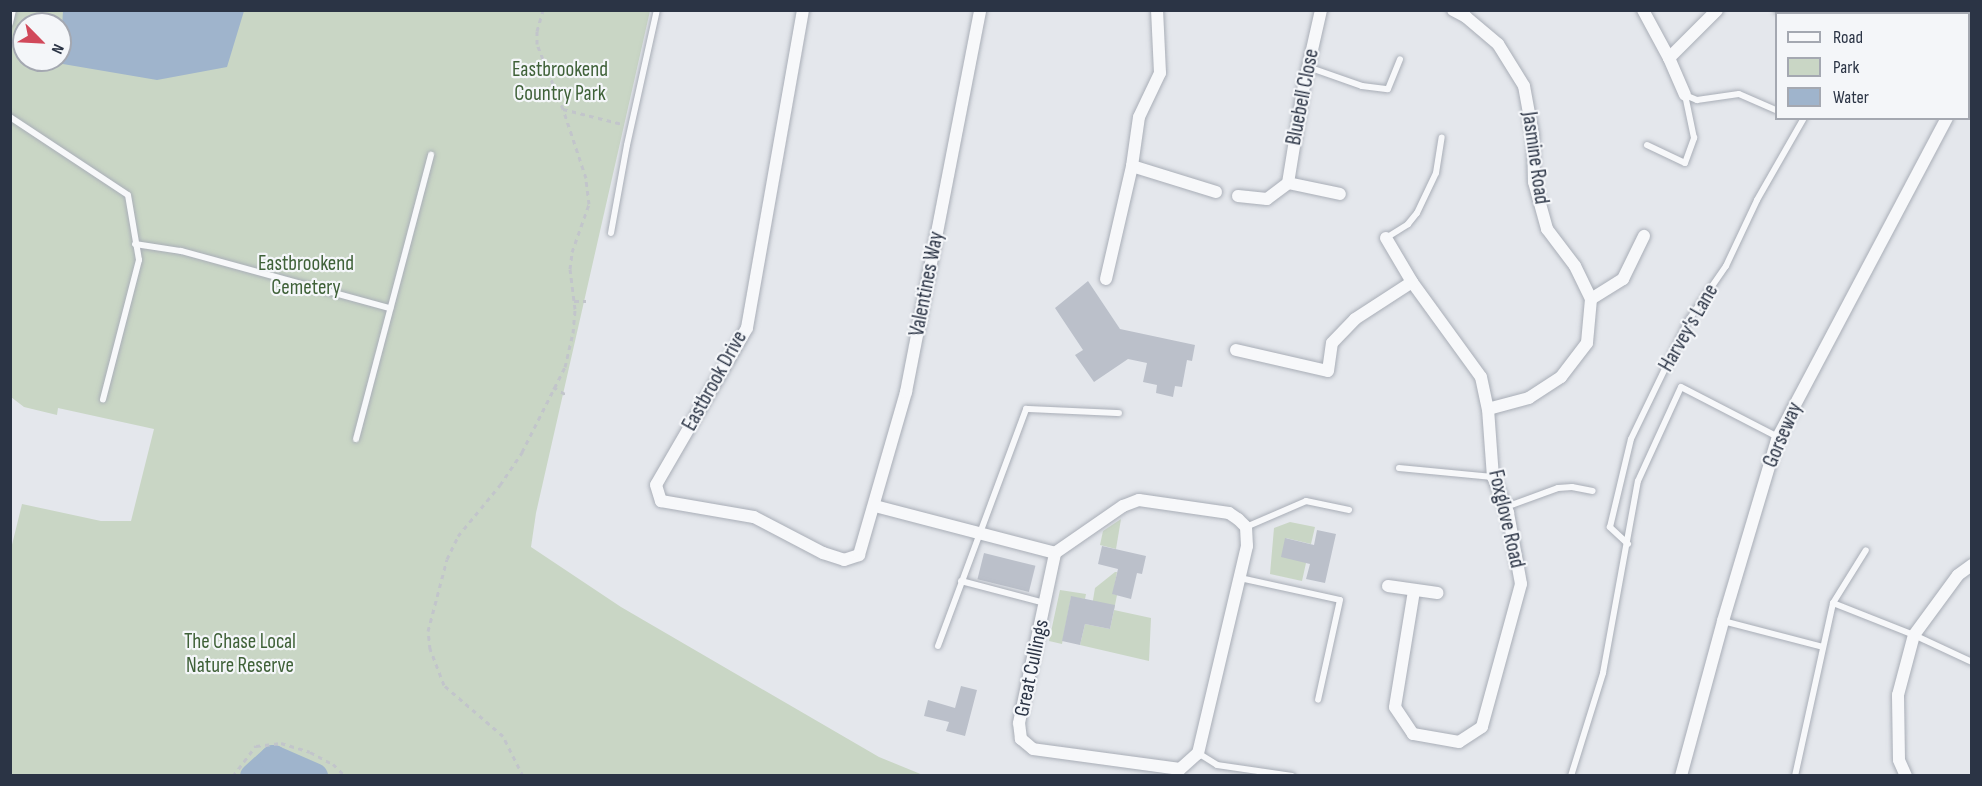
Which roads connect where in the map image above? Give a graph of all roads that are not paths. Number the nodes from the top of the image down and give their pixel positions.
1 (13, 10) edge
2 (657, 10) edge
3 (803, 10) edge
4 (980, 10) edge
5 (1157, 10) edge
6 (1321, 10) edge
7 (1453, 10) edge
8 (1643, 10) edge
9 (1717, 10) edge
10 (10, 23) edge
11 (1669, 58) junction
12 (1400, 59) dead end
13 (1308, 67) junction
14 (1685, 95) junction
15 (1775, 110) edge
16 (10, 117) edge
17 (1803, 120) edge
18 (1946, 120) edge
19 (1442, 137) dead end
20 (1647, 145) dead end
21 (431, 155) dead end
22 (1132, 166) junction
23 (1288, 183) junction
24 (1216, 192) dead end
25 (1340, 194) dead end
26 (1238, 196) dead end
27 (611, 233) dead end
28 (1644, 236) dead end
29 (1386, 238) joint
30 (135, 244) junction
31 (1106, 279) dead end
32 (1412, 282) junction
33 (1591, 298) junction
34 (390, 308) junction
35 (1236, 350) dead end
36 (104, 399) dead end
37 (1488, 409) junction
38 (1119, 413) dead end
39 (1778, 437) junction
40 (356, 439) dead end
41 (1399, 468) dead end
42 (1493, 477) junction
43 (1593, 491) dead end
44 (875, 506) junction
45 (1506, 507) junction
46 (1349, 510) dead end
47 (1246, 527) junction
48 (980, 535) junction
49 (1628, 544) junction
50 (1866, 549) dead end
51 (1055, 553) junction
52 (860, 555) joint
53 (1971, 565) edge
54 (1239, 578) junction
55 (961, 581) junction
56 (1388, 586) dead end
57 (1414, 591) junction
58 (1438, 593) dead end
59 (1046, 603) junction
60 (1833, 603) junction
61 (1723, 621) junction
62 (1914, 635) junction
63 (938, 645) dead end
64 (1823, 647) junction
65 (1971, 662) edge
66 (1318, 700) dead end
67 (1198, 753) junction
68 (1292, 776) edge
69 (1571, 776) edge
70 (1681, 776) edge
71 (1796, 776) edge
72 (1906, 776) edge

1 - 10 lane
2 - 27 lane
3 - 52 street, Eastbrook Drive
4 - 44 street, Valentines Way
5 - 22 street
6 - 13 street, Bluebell Close
7 - 33 street, Jasmine Road
8 - 11 street
9 - 11 street
11 - 14 street
12 - 13 lane
13 - 23 street, Bluebell Close
14 - 15 lane
14 - 20 lane
16 - 30 lane
17 - 49 lane, Harvey's Lane
18 - 39 street, Gorseway
19 - 29 lane
21 - 34 lane
22 - 24 street
22 - 31 street
23 - 25 street
23 - 26 street
28 - 33 street
29 - 32 street, Foxglove Road
30 - 34 lane
30 - 36 lane
32 - 35 street
32 - 37 street, Foxglove Road
33 - 37 street
34 - 40 lane
37 - 42 street, Foxglove Road
38 - 48 lane
39 - 49 lane
39 - 61 street, Gorseway
41 - 42 lane
42 - 45 street, Foxglove Road
43 - 45 lane
44 - 48 street
44 - 52 street, Valentines Way
45 - 57 street, Foxglove Road
46 - 47 lane
47 - 51 street
47 - 54 street
48 - 51 street
48 - 55 lane
49 - 69 lane
50 - 60 lane
51 - 59 street, Great Cullings
53 - 62 street
54 - 66 lane
54 - 67 street
55 - 59 lane
55 - 63 lane
56 - 57 street
57 - 58 street
59 - 67 street, Great Cullings
60 - 62 lane
60 - 64 lane
61 - 64 lane
61 - 70 street, Gorseway
62 - 65 lane
62 - 72 street
64 - 71 lane
67 - 68 lane

